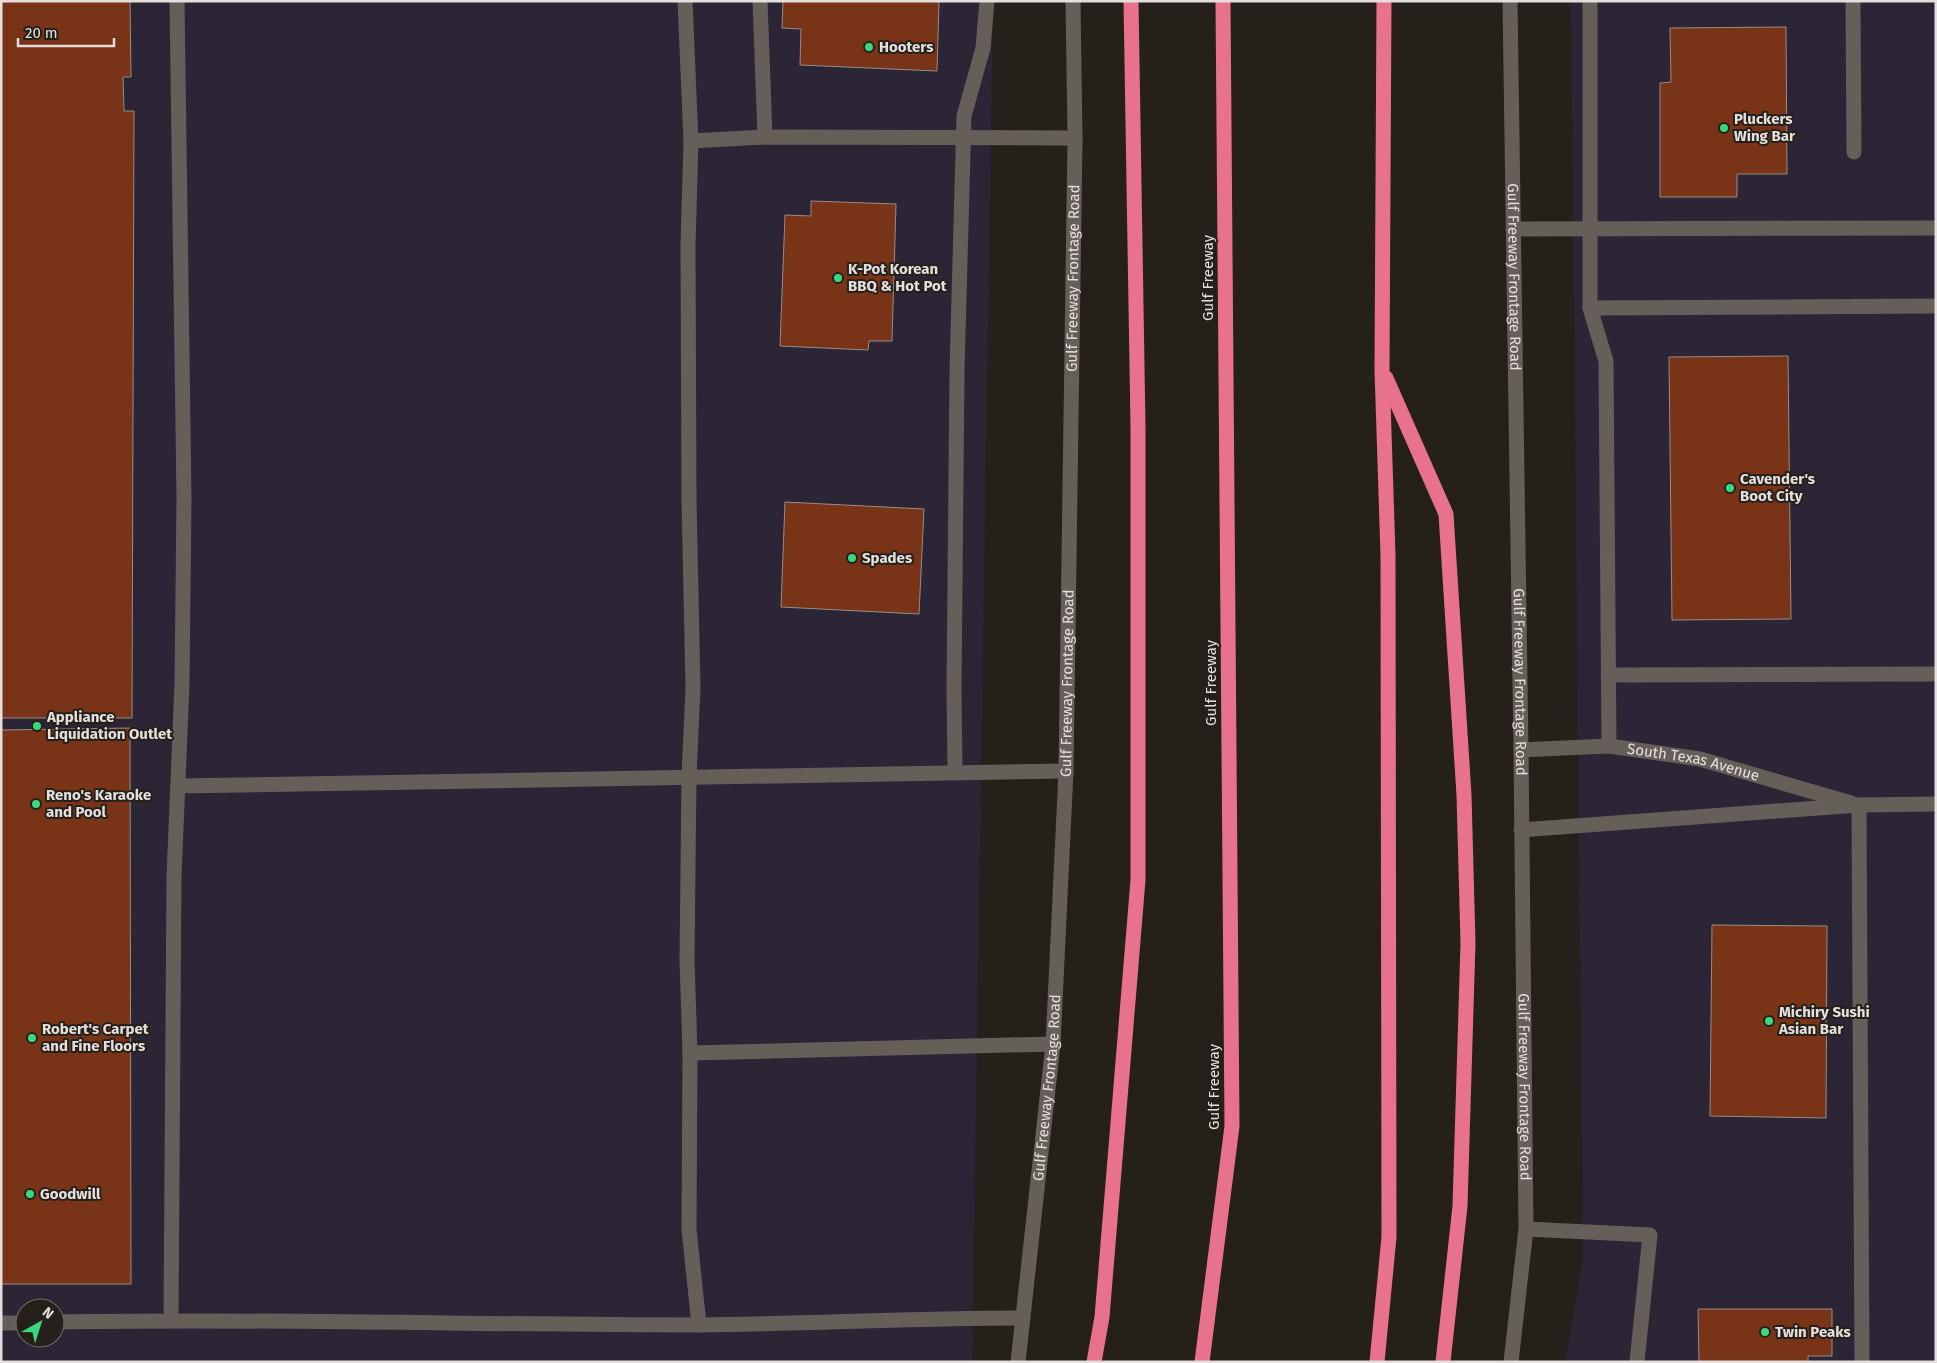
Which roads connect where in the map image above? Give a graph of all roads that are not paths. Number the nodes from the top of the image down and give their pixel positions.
1 (177, 1) edge
2 (685, 1) edge
3 (760, 1) edge
4 (987, 1) edge
5 (1073, 1) edge
6 (1130, 1) edge
7 (1223, 1) edge
8 (1384, 1) edge
9 (1510, 1) edge
10 (1590, 1) edge
11 (1853, 1) edge
12 (765, 137) junction
13 (1075, 138) junction
14 (964, 139) junction
15 (692, 141) junction
16 (1854, 152) dead end
17 (1936, 228) edge
18 (1513, 229) junction
19 (1592, 229) junction
20 (1936, 306) edge
21 (1590, 308) junction
22 (1382, 370) junction
23 (1936, 674) edge
24 (1608, 675) junction
25 (1609, 746) junction
26 (1522, 750) junction
27 (1066, 772) junction
28 (955, 773) junction
29 (689, 777) junction
30 (178, 786) junction
31 (1936, 804) edge
32 (1859, 806) junction
33 (1521, 830) junction
34 (1052, 1044) junction
35 (690, 1053) junction
36 (1526, 1229) junction
37 (1023, 1318) junction
38 (171, 1320) junction
39 (65, 1322) edge
40 (15, 1323) edge
41 (1, 1324) edge
42 (699, 1325) junction
43 (1018, 1362) edge
44 (1094, 1362) edge
45 (1202, 1362) edge
46 (1377, 1362) edge
47 (1443, 1362) edge
48 (1511, 1362) edge
49 (1637, 1362) edge
50 (1862, 1362) edge

1 - 30 main road
2 - 15 main road
3 - 12 main road
4 - 14 main road
5 - 13 main road, Gulf Freeway Frontage Road
6 - 44 highway
7 - 45 highway, Gulf Freeway
8 - 22 highway
9 - 18 main road, Gulf Freeway Frontage Road
10 - 19 main road
11 - 16 main road
12 - 14 main road
12 - 15 main road
13 - 14 main road
13 - 27 main road, Gulf Freeway Frontage Road
14 - 28 main road
15 - 29 main road
17 - 19 main road
18 - 19 main road
18 - 26 main road, Gulf Freeway Frontage Road
19 - 21 main road
20 - 21 main road
21 - 24 main road
22 - 46 highway
22 - 47 highway
23 - 24 main road
24 - 25 main road
25 - 26 main road, South Texas Avenue
25 - 32 main road, South Texas Avenue
26 - 33 main road, Gulf Freeway Frontage Road
27 - 28 main road
27 - 34 main road, Gulf Freeway Frontage Road
28 - 29 main road
29 - 30 main road
29 - 35 main road
30 - 38 main road
31 - 32 main road, South Texas Avenue
32 - 33 main road, South Texas Avenue
32 - 50 main road
33 - 36 main road, Gulf Freeway Frontage Road
34 - 35 main road
34 - 37 main road, Gulf Freeway Frontage Road
35 - 42 main road
36 - 48 main road, Gulf Freeway Frontage Road
36 - 49 main road
37 - 42 main road
37 - 43 main road, Gulf Freeway Frontage Road
38 - 39 main road
38 - 42 main road
40 - 41 main road

